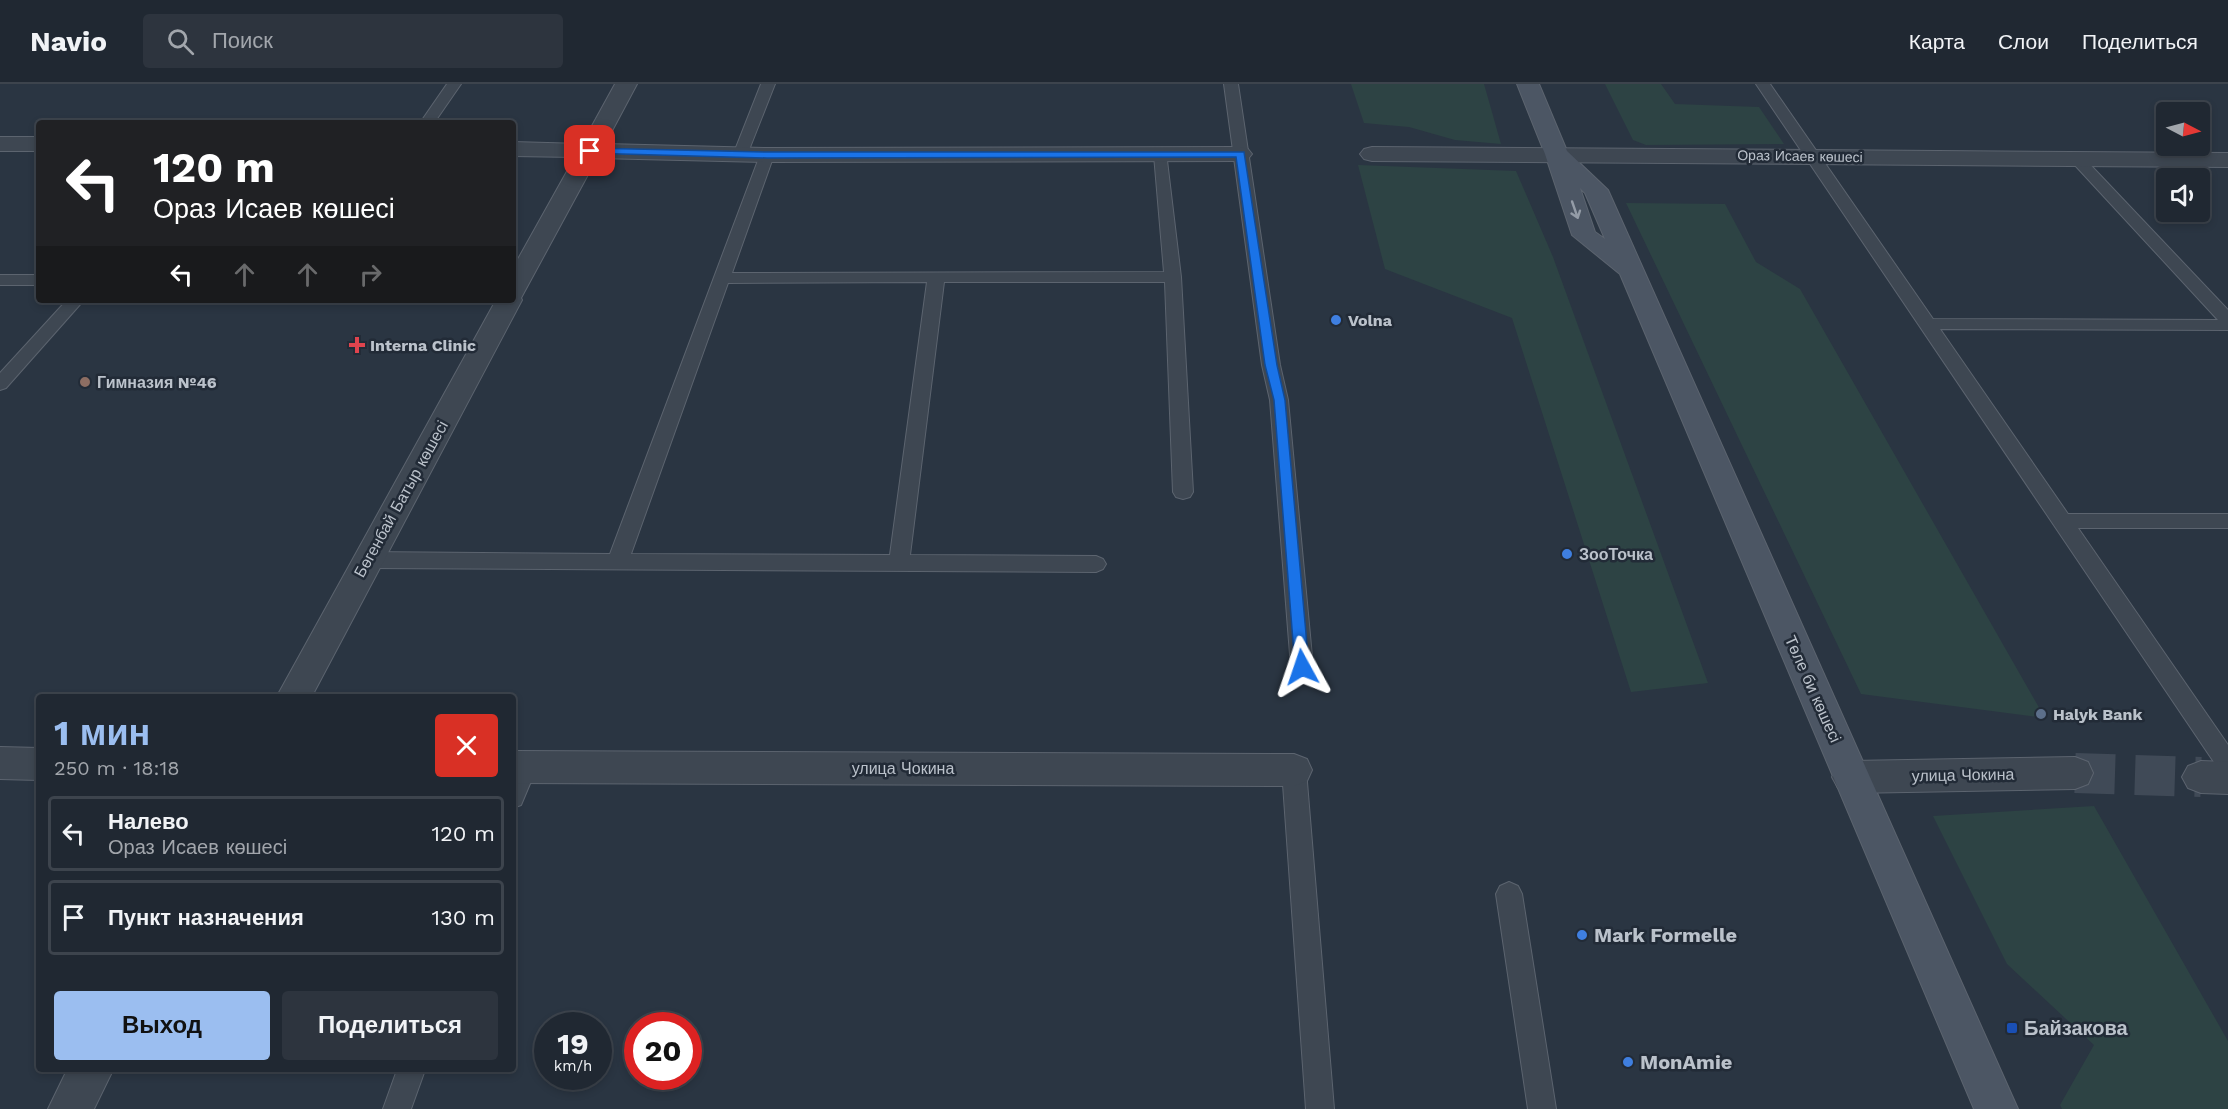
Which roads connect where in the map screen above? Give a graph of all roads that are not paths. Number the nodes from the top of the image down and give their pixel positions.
1 (454, 84) edge
2 (626, 84) edge
3 (768, 84) edge
4 (1231, 84) edge
5 (1528, 84) edge
6 (1762, 84) edge
7 (429, 120) edge
8 (0, 144) edge
9 (36, 144) edge
10 (516, 149) edge
11 (590, 151) junction
12 (1240, 154) junction
13 (1372, 154) dead end
14 (1557, 154) junction
15 (740, 155) junction
16 (767, 155) junction
17 (1161, 155) junction
18 (1811, 156) junction
19 (2077, 159) junction
20 (2228, 160) edge
21 (1173, 276) junction
22 (936, 277) junction
23 (721, 278) junction
24 (0, 280) edge
25 (36, 280) edge
26 (516, 287) edge
27 (73, 303) edge
28 (507, 303) edge
29 (2228, 320) edge
30 (1927, 324) junction
31 (2228, 325) edge
32 (0, 384) edge
33 (1183, 492) dead end
34 (2228, 521) edge
35 (2062, 522) junction
36 (368, 560) junction
37 (618, 561) junction
38 (899, 563) junction
39 (1096, 564) dead end
40 (1302, 667) dead end
41 (295, 694) edge
42 (0, 763) edge
43 (36, 764) edge
44 (1294, 770) joint
45 (2075, 773) tunnel mouth
46 (2219, 773) edge
47 (517, 777) edge
48 (1851, 777) junction
49 (1509, 894) dead end
50 (90, 1072) edge
51 (410, 1072) edge
52 (70, 1109) edge
53 (397, 1109) edge
54 (1320, 1109) edge
55 (1542, 1109) edge
56 (1996, 1109) edge

1 - 7 lane
2 - 11 street
3 - 15 lane
4 - 12 lane
5 - 14 main road, Төле би көшесі
6 - 18 lane
8 - 9 street
10 - 11 street
11 - 15 street
11 - 26 street
12 - 17 street
12 - 40 lane
13 - 14 street, Ораз Исаев көшесі
14 - 18 street, Ораз Исаев көшесі
14 - 48 main road, Төле би көшесі
15 - 16 street
16 - 17 street
16 - 23 lane
17 - 21 lane
18 - 19 street, Ораз Исаев көшесі
18 - 30 lane
19 - 20 street, Ораз Исаев көшесі
19 - 29 lane
21 - 22 lane
21 - 33 lane
22 - 23 lane
22 - 38 lane
23 - 37 lane
24 - 25 lane
27 - 32 lane
28 - 36 street, Бөгенбай Батыр көшесі
30 - 31 lane
30 - 35 lane
34 - 35 lane
35 - 46 lane
36 - 37 lane
36 - 41 street, Бөгенбай Батыр көшесі
37 - 38 lane
38 - 39 lane
42 - 43 street
44 - 47 street, улица Чокина
44 - 54 lane
45 - 48 street, улица Чокина
48 - 56 main road, Төле би көшесі
49 - 55 lane
50 - 52 street
51 - 53 lane

